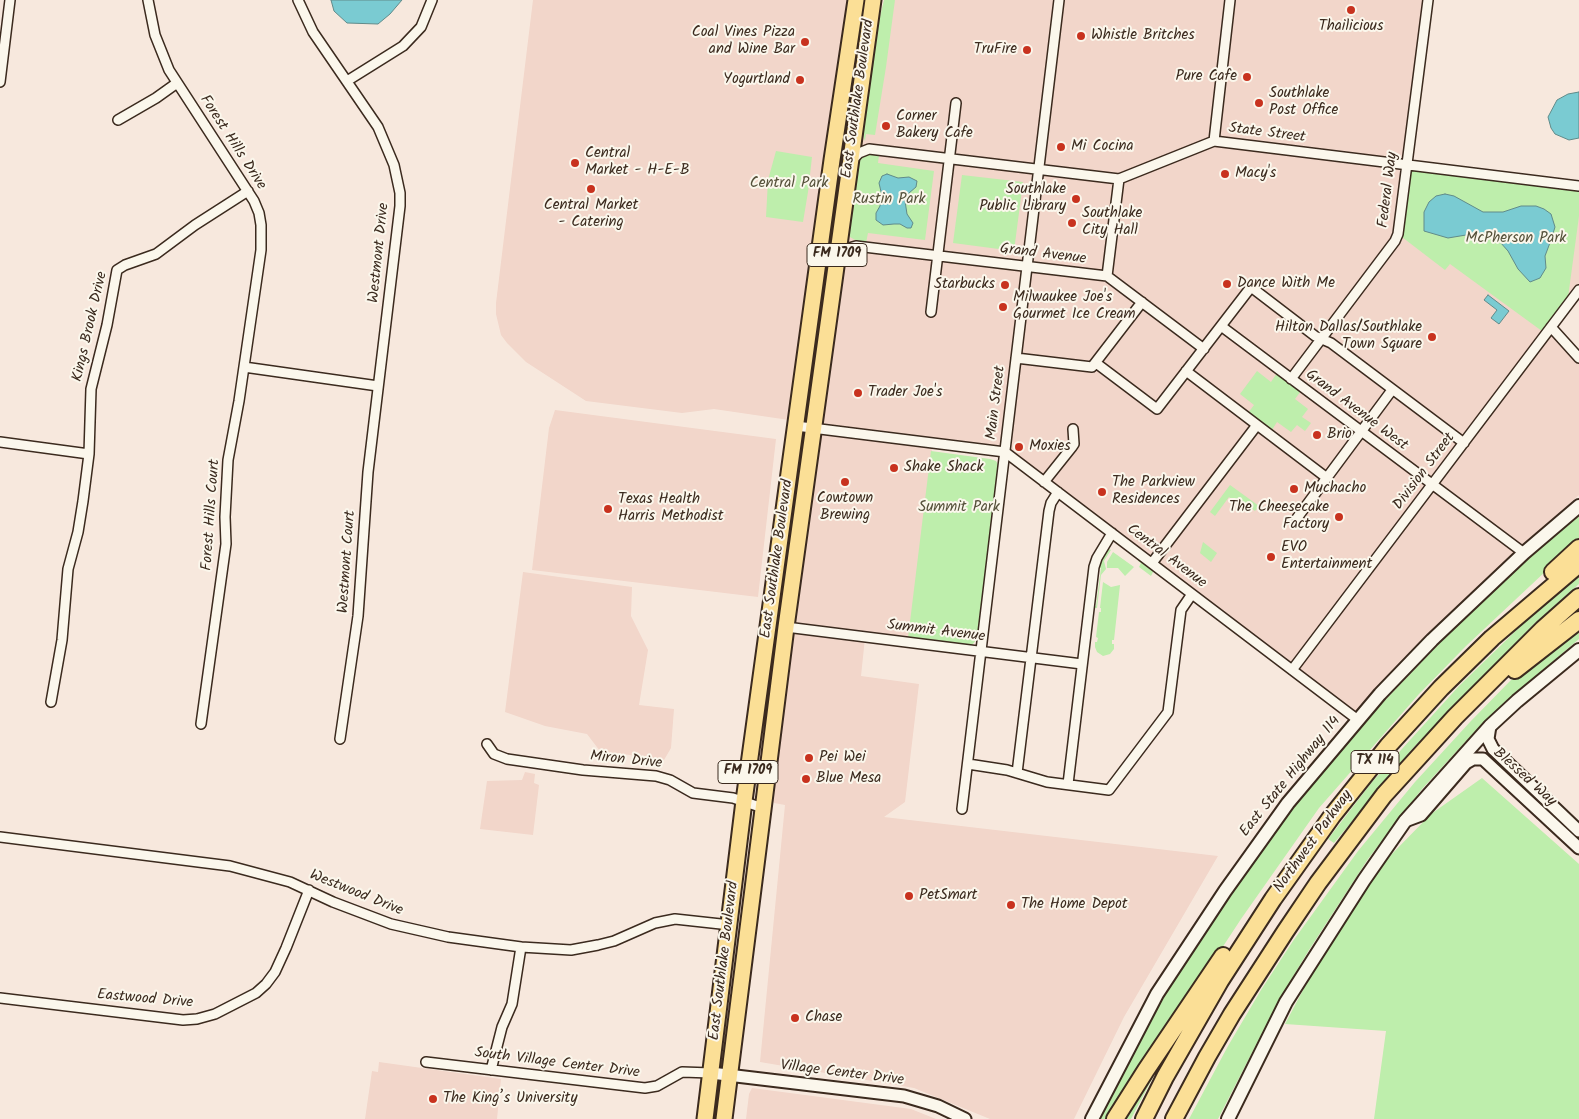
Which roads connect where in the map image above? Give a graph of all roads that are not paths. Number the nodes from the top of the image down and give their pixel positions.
1 (10, 0) edge
2 (148, 0) edge
3 (298, 0) edge
4 (432, 0) edge
5 (856, 0) edge
6 (873, 0) edge
7 (1059, 0) edge
8 (1230, 0) edge
9 (1428, 0) edge
10 (348, 81) junction
11 (0, 82) edge
12 (177, 83) junction
13 (956, 103) dead end
14 (118, 120) dead end
15 (855, 129) junction
16 (1214, 141) junction
17 (869, 149) junction
18 (949, 159) junction
19 (850, 161) junction
20 (1406, 165) junction
21 (1039, 170) junction
22 (1119, 180) junction
23 (1579, 186) edge
24 (248, 190) junction
25 (841, 229) junction
26 (856, 246) junction
27 (937, 256) junction
28 (837, 257) junction
29 (1028, 267) junction
30 (1107, 276) junction
31 (1579, 290) edge
32 (1142, 302) junction
33 (931, 312) dead end
34 (1221, 326) junction
35 (1551, 327) junction
36 (1321, 339) junction
37 (1204, 349) junction
38 (1016, 358) junction
39 (1579, 358) edge
40 (1096, 364) junction
41 (244, 367) junction
42 (1186, 371) junction
43 (1291, 379) junction
44 (378, 386) junction
45 (1392, 390) junction
46 (1257, 425) junction
47 (796, 426) junction
48 (813, 429) junction
49 (1073, 429) dead end
50 (1361, 432) junction
51 (0, 442) edge
52 (1464, 443) junction
53 (1005, 452) junction
54 (89, 454) junction
55 (1327, 478) junction
56 (1044, 482) junction
57 (1432, 485) junction
58 (1058, 492) junction
59 (1579, 506) edge
60 (1297, 518) dead end
61 (1112, 533) junction
62 (1579, 548) edge
63 (1524, 553) junction
64 (1152, 563) junction
65 (1579, 564) edge
66 (1192, 594) junction
67 (1579, 597) edge
68 (1579, 620) edge
69 (786, 627) junction
70 (1492, 638) junction
71 (1579, 650) edge
72 (982, 651) junction
73 (1031, 658) junction
74 (1082, 664) junction
75 (1292, 670) junction
76 (51, 702) dead end
77 (1358, 720) junction
78 (201, 724) dead end
79 (1490, 726) junction
80 (340, 739) dead end
81 (487, 744) dead end
82 (968, 764) junction
83 (1017, 773) junction
84 (1068, 784) junction
85 (1384, 795) junction
86 (744, 801) junction
87 (763, 808) junction
88 (962, 809) dead end
89 (1405, 821) junction
90 (1579, 831) edge
91 (0, 837) edge
92 (1579, 848) edge
93 (309, 890) junction
94 (1273, 899) junction
95 (730, 925) junction
96 (521, 947) junction
97 (0, 998) edge
98 (1207, 1057) junction
99 (426, 1062) dead end
100 (491, 1070) junction
101 (711, 1073) junction
102 (729, 1076) junction
103 (705, 1119) edge
104 (724, 1119) edge
105 (965, 1119) edge
106 (1092, 1119) edge
107 (1115, 1119) edge
108 (1144, 1119) edge
109 (1174, 1119) edge
110 (1184, 1119) edge
111 (1228, 1119) edge

1 - 11 street
2 - 12 street, Forest Hills Drive
3 - 10 street, Westmont Drive
4 - 10 street
5 - 47 main road, East Southlake Boulevard / FM 1709
6 - 15 main road, East Southlake Boulevard / FM 1709
7 - 21 street, Main Street
8 - 16 street
9 - 20 street, Federal Way
10 - 44 street, Westmont Drive
12 - 14 street
12 - 24 street, Forest Hills Drive
13 - 18 street
15 - 17 street
15 - 19 main road, East Southlake Boulevard / FM 1709
16 - 20 street, State Street
16 - 22 street, State Street
17 - 18 street, State Street
17 - 19 street
18 - 21 street, State Street
18 - 27 street
19 - 25 main road, East Southlake Boulevard / FM 1709
20 - 23 street, State Street
20 - 36 street, Federal Way
21 - 22 street, State Street
21 - 29 street, Main Street
22 - 30 street
24 - 41 street, Forest Hills Drive
24 - 54 street, Kings Brook Drive
25 - 26 street
25 - 28 main road, East Southlake Boulevard / FM 1709
26 - 27 street, Grand Avenue
26 - 28 street
27 - 29 street, Grand Avenue
27 - 33 street
28 - 48 main road, East Southlake Boulevard / FM 1709
29 - 30 street, Grand Avenue
29 - 38 street, Main Street
30 - 32 street
31 - 35 street, Division Street
32 - 37 street
32 - 40 street
34 - 36 street
34 - 37 street
34 - 43 street, Grand Avenue West
35 - 39 street
35 - 52 street, Division Street
36 - 43 street, Federal Way
36 - 45 street
37 - 42 street
38 - 40 street
38 - 53 street, Main Street
40 - 42 street
41 - 44 street
41 - 78 street, Forest Hills Court
42 - 46 street
43 - 50 street, Grand Avenue West
44 - 80 street, Westmont Court
45 - 50 street
45 - 52 street
46 - 55 street
46 - 64 street
47 - 48 street
47 - 86 main road, East Southlake Boulevard / FM 1709
48 - 53 street
48 - 69 main road, East Southlake Boulevard / FM 1709
49 - 56 street
50 - 55 street
50 - 57 street, Grand Avenue West
51 - 54 street
52 - 57 street, Division Street
53 - 56 street, Central Avenue
53 - 72 street, Main Street
54 - 76 street
55 - 60 street
56 - 58 street, Central Avenue
57 - 63 street, Grand Avenue West
57 - 75 street, Division Street
58 - 61 street, Central Avenue
58 - 73 street
59 - 63 main road, East State Highway 114
61 - 64 street, Central Avenue
61 - 74 street
62 - 70 highway
63 - 77 main road, East State Highway 114
64 - 66 street, Central Avenue
65 - 70 highway, Northwest Parkway / TX 114
66 - 75 street, Central Avenue
66 - 84 street
67 - 85 highway, Northwest Parkway / TX 114
68 - 85 highway
69 - 72 street, Summit Avenue
69 - 87 main road, East Southlake Boulevard / FM 1709
70 - 94 highway, Northwest Parkway / TX 114
71 - 79 main road
72 - 73 street, Summit Avenue
72 - 82 street, Main Street
73 - 74 street, Summit Avenue
73 - 83 street
74 - 84 street
75 - 77 street, Central Avenue
77 - 106 main road, East State Highway 114
79 - 89 main road
79 - 90 street, Blessed Way
81 - 86 street, Miron Drive
82 - 83 street
82 - 88 street, Main Street
83 - 84 street
85 - 98 highway, Northwest Parkway / TX 114
86 - 87 street, Miron Drive
86 - 95 main road, East Southlake Boulevard / FM 1709
87 - 102 main road, East Southlake Boulevard / FM 1709
89 - 92 street, Blessed Way
89 - 111 main road
91 - 93 street, Westwood Drive
93 - 96 street, Westwood Drive
93 - 97 street, Eastwood Drive
94 - 107 highway
94 - 108 highway, Northwest Parkway / TX 114
95 - 96 street, Westwood Drive
95 - 101 main road, East Southlake Boulevard / FM 1709
96 - 100 street
98 - 109 highway, Northwest Parkway / TX 114
98 - 110 highway
99 - 100 street, South Village Center Drive
100 - 101 street, South Village Center Drive
101 - 102 street, Village Center Drive
101 - 103 main road, East Southlake Boulevard / FM 1709
102 - 104 main road, East Southlake Boulevard / FM 1709
102 - 105 street, Village Center Drive

